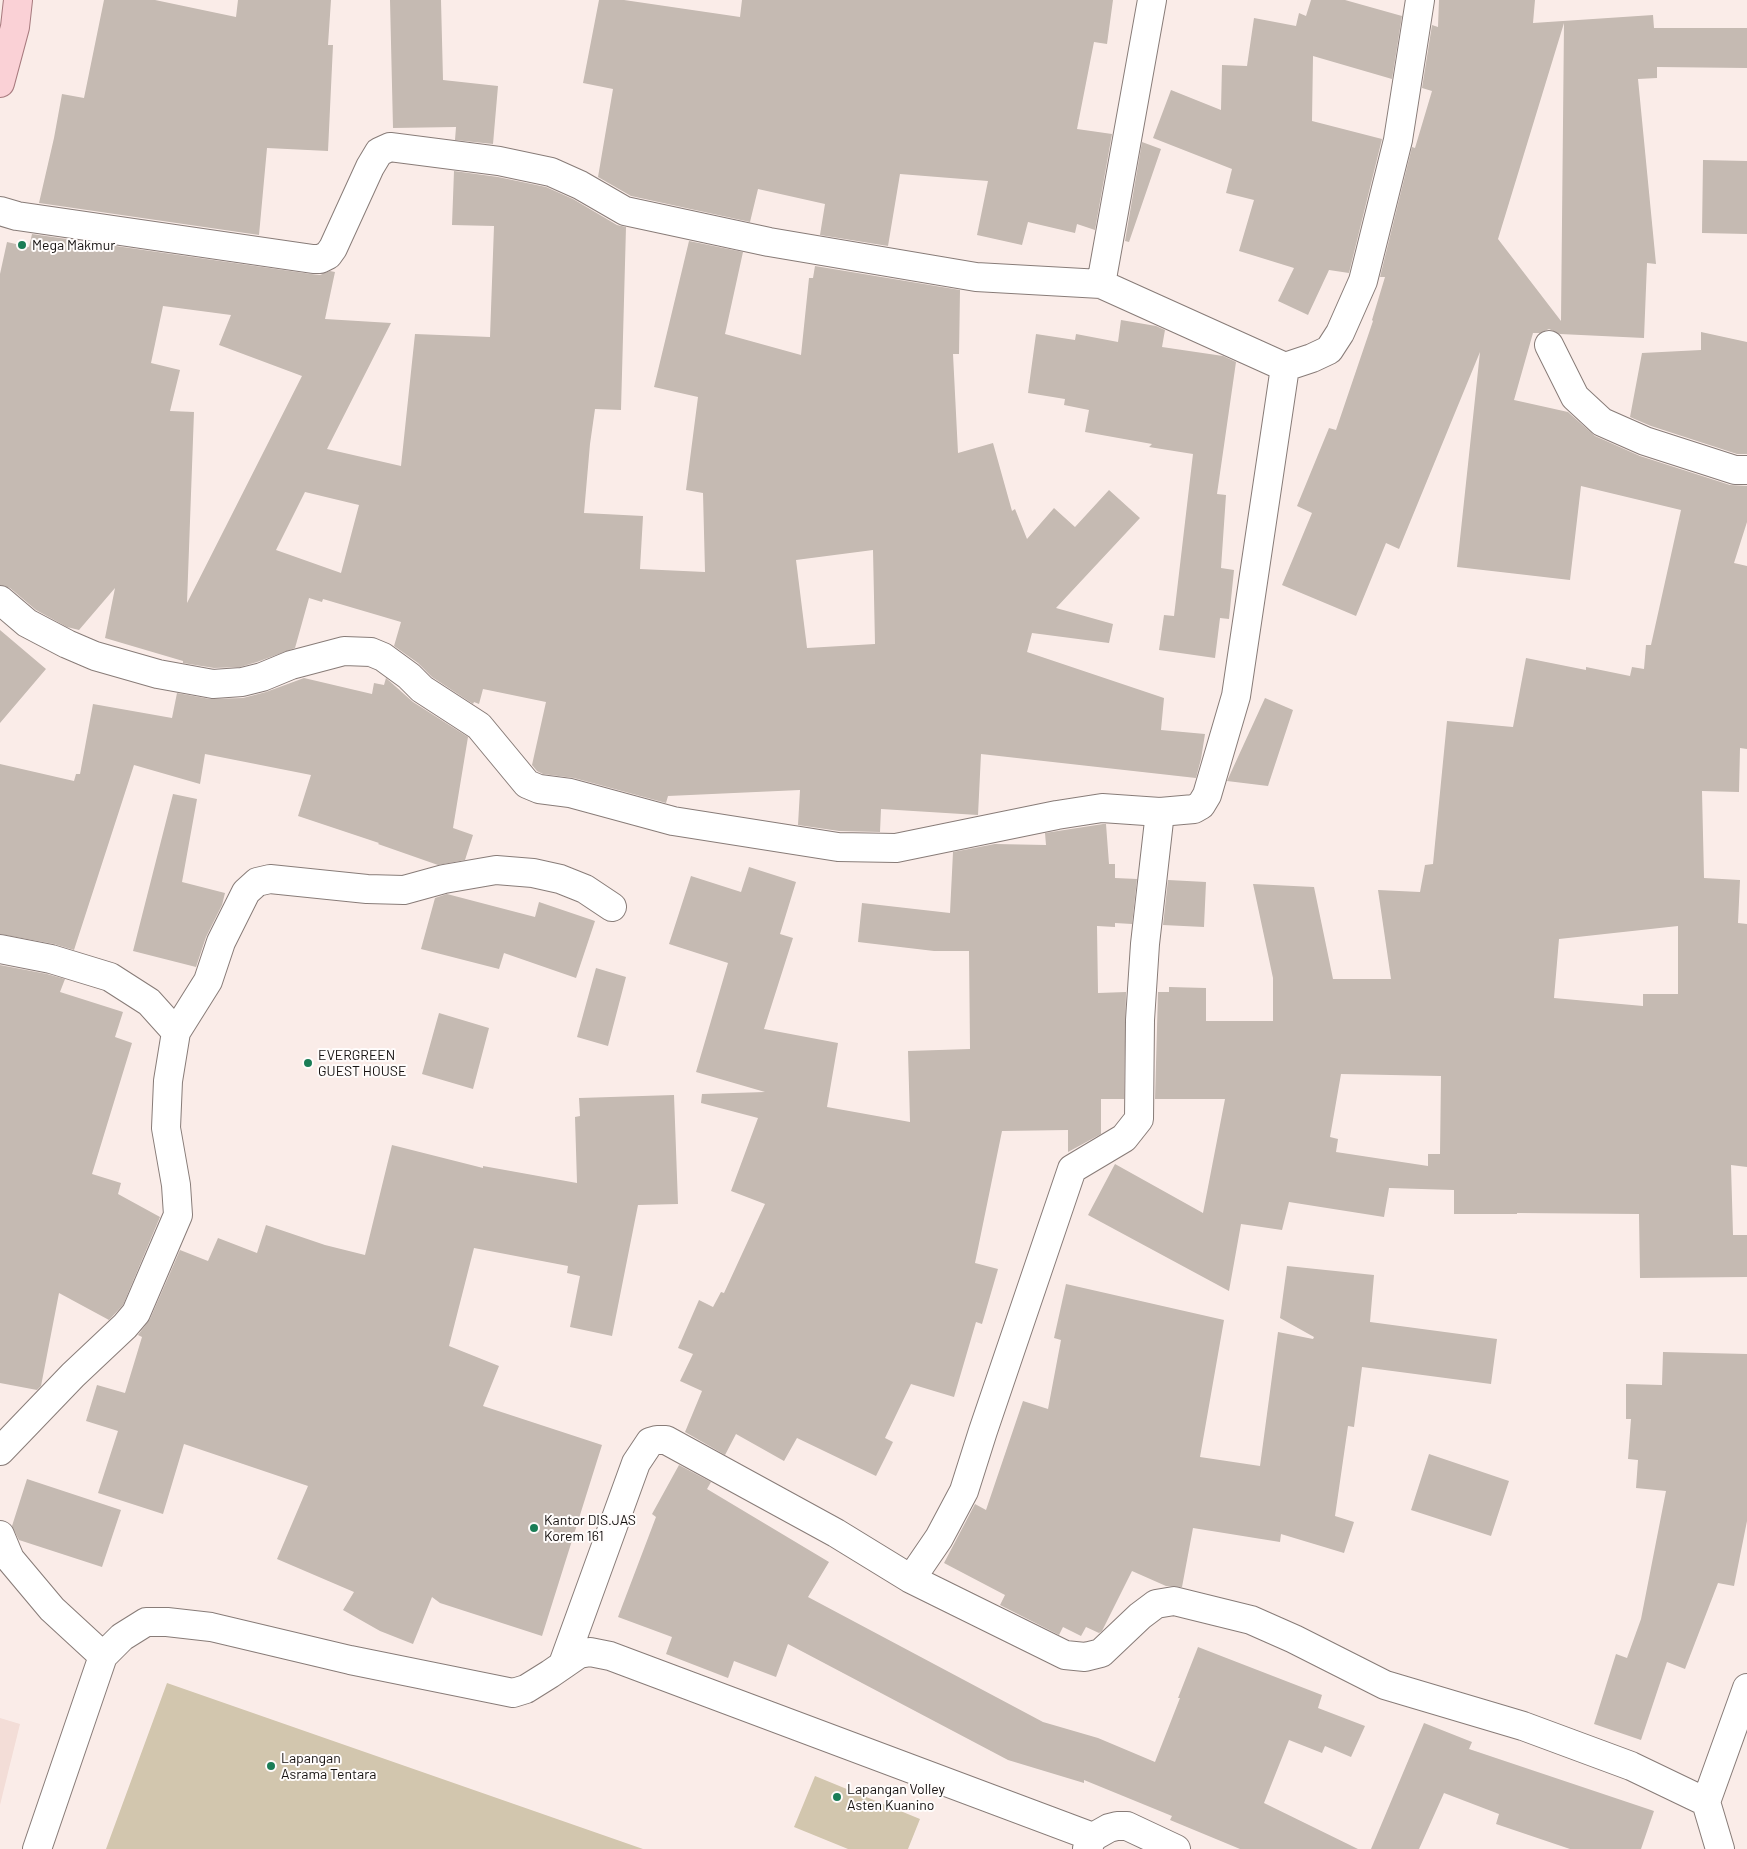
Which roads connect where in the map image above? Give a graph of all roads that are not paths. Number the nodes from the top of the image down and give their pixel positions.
1 (18, 0) edge
2 (1152, 0) edge
3 (1420, 0) edge
4 (0, 83) edge
5 (0, 212) edge
6 (1101, 284) junction
7 (1549, 345) dead end
8 (1285, 367) junction
9 (1747, 470) edge
10 (0, 600) edge
11 (1160, 812) junction
12 (612, 907) dead end
13 (0, 949) edge
14 (176, 1032) junction
15 (0, 1451) edge
16 (0, 1535) edge
17 (911, 1579) junction
18 (103, 1656) junction
19 (563, 1664) junction
20 (1747, 1688) edge
21 (1706, 1802) junction
22 (1090, 1843) edge
23 (37, 1849) edge
24 (1176, 1849) edge
25 (1720, 1849) edge

1 - 4 main road
2 - 6 street
3 - 8 street
5 - 6 street
6 - 8 street
7 - 9 street
8 - 11 street
10 - 11 street
11 - 17 street
12 - 14 street
13 - 14 street
14 - 15 street
16 - 18 street
17 - 19 street
17 - 21 street
18 - 19 street
18 - 23 street
19 - 22 street
20 - 21 street
21 - 25 street
22 - 24 street

